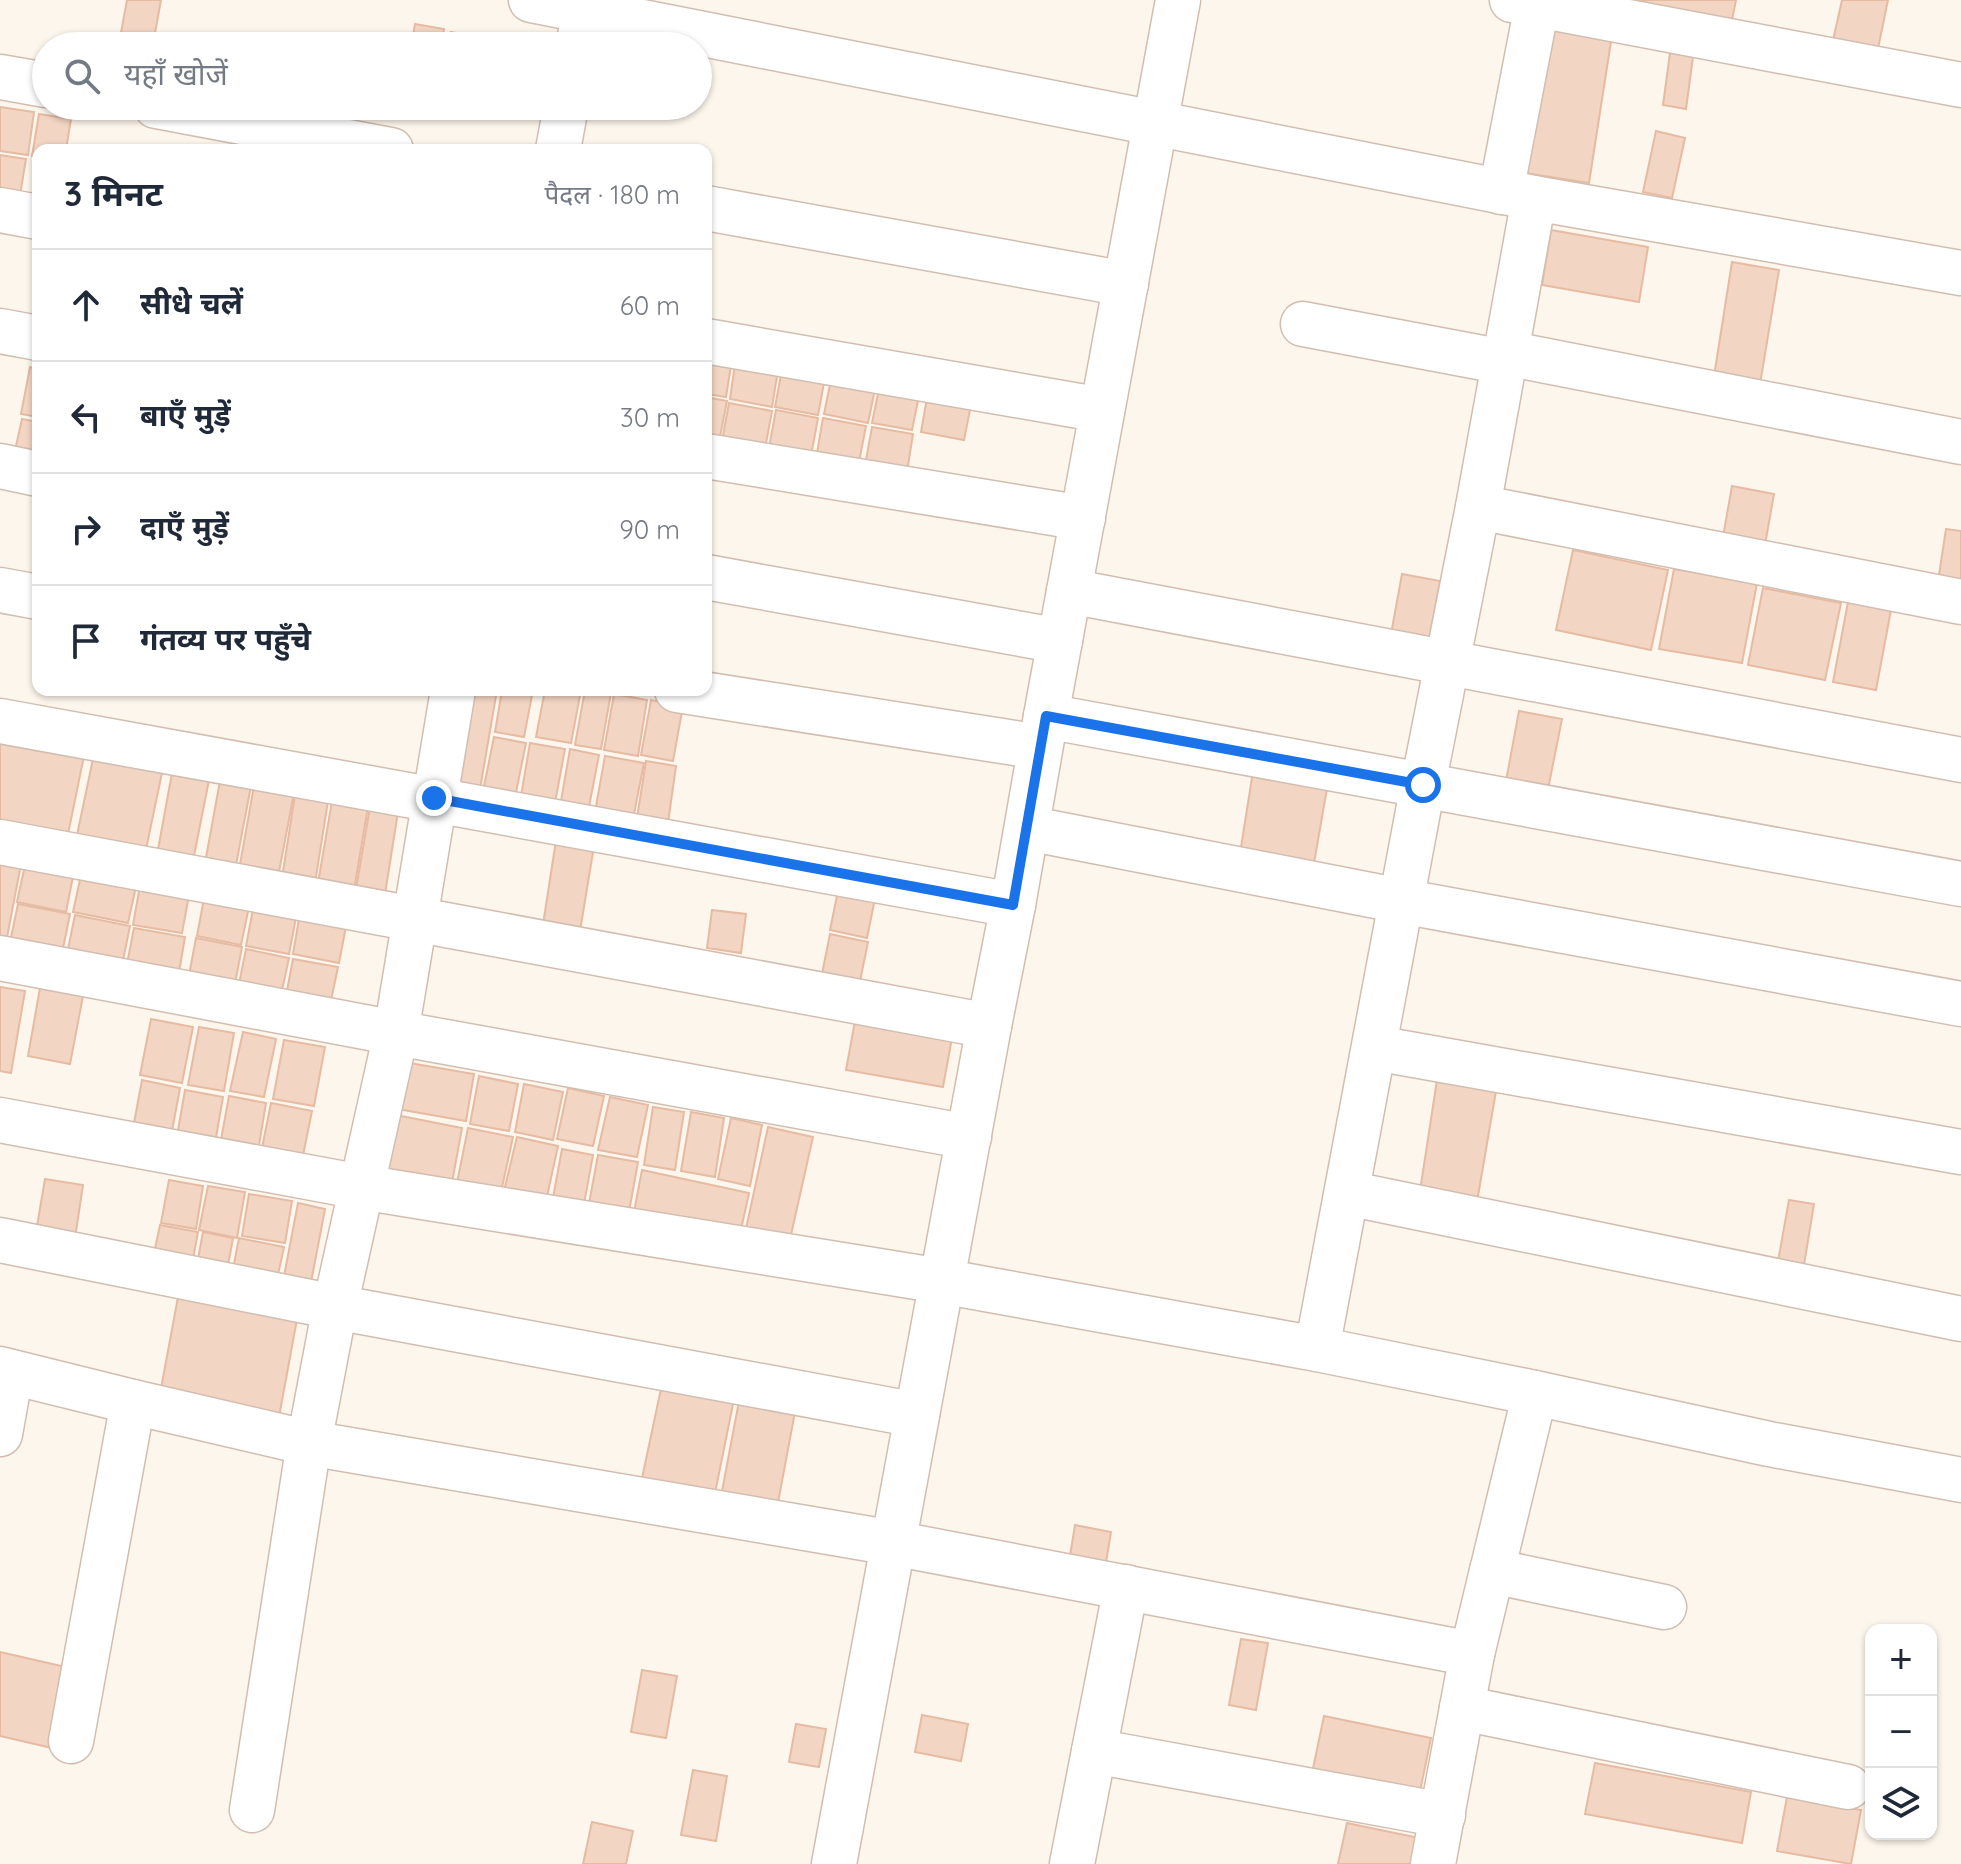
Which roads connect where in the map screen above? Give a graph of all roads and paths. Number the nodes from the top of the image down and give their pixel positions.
1 (531, 0) edge
2 (1178, 0) edge
3 (1529, 2) edge
4 (582, 28) edge
5 (606, 32) edge
6 (712, 50) edge
7 (0, 77) edge
8 (32, 83) edge
9 (1961, 85) edge
10 (231, 120) edge
11 (563, 120) edge
12 (1155, 123) junction
13 (359, 144) edge
14 (559, 144) edge
15 (1517, 195) junction
16 (712, 209) edge
17 (0, 210) edge
18 (32, 216) edge
19 (1961, 273) edge
20 (1126, 284) junction
21 (1303, 324) dead end
22 (0, 331) edge
23 (32, 337) edge
24 (712, 342) edge
25 (1505, 357) junction
26 (1102, 410) junction
27 (1961, 442) edge
28 (712, 457) edge
29 (0, 466) edge
30 (32, 473) edge
31 (1478, 507) junction
32 (1083, 518) junction
33 (712, 578) edge
34 (0, 590) edge
35 (1069, 591) junction
36 (32, 596) edge
37 (1961, 602) edge
38 (1060, 641) junction
39 (1447, 664) junction
40 (712, 694) edge
41 (452, 696) edge
42 (0, 721) edge
43 (1043, 732) junction
44 (1961, 760) edge
45 (1423, 785) junction
46 (434, 798) junction
47 (1027, 828) junction
48 (0, 842) edge
49 (1961, 884) edge
50 (1401, 901) junction
51 (1013, 905) junction
52 (416, 920) junction
53 (0, 958) edge
54 (1961, 1004) edge
55 (989, 1026) junction
56 (396, 1033) junction
57 (1375, 1048) junction
58 (0, 1120) edge
59 (969, 1137) junction
60 (1961, 1152) edge
61 (361, 1187) junction
62 (1347, 1193) junction
63 (0, 1240) edge
64 (941, 1281) junction
65 (335, 1307) junction
66 (1961, 1319) edge
67 (1317, 1349) junction
68 (6, 1370) edge
69 (1535, 1393) junction
70 (133, 1402) junction
71 (917, 1415) junction
72 (0, 1434) edge
73 (309, 1443) junction
74 (1961, 1480) edge
75 (893, 1543) junction
76 (1492, 1571) junction
77 (1126, 1587) junction
78 (1664, 1607) dead end
79 (1472, 1654) junction
80 (1462, 1708) junction
81 (71, 1741) dead end
82 (1094, 1751) junction
83 (1848, 1787) dead end
84 (252, 1810) dead end
85 (1443, 1815) junction
86 (834, 1864) edge
87 (1072, 1864) edge
88 (1433, 1864) edge

1 - 4 street
2 - 12 street
3 - 9 street
3 - 15 street
4 - 5 street
6 - 12 street
7 - 8 street
10 - 13 street
11 - 14 street
12 - 15 street
12 - 20 street
15 - 19 street
15 - 25 street
16 - 20 street
17 - 18 street
20 - 26 street
21 - 25 street
22 - 23 street
24 - 26 street
25 - 27 street
25 - 31 street
26 - 32 street
28 - 32 street
29 - 30 street
31 - 37 street
31 - 39 street
32 - 35 street
33 - 38 street
34 - 36 street
35 - 38 street
35 - 39 street
38 - 43 street
39 - 44 street
39 - 45 street
40 - 43 street
41 - 46 street
42 - 46 street
43 - 45 street
43 - 47 street
45 - 49 street
45 - 50 street
46 - 51 street
46 - 52 street
47 - 50 street
47 - 51 street
48 - 52 street
50 - 54 street
50 - 57 street
51 - 55 street
52 - 55 street
52 - 56 street
53 - 56 street
55 - 59 street
56 - 59 street
56 - 61 street
57 - 60 street
57 - 62 street
58 - 61 street
59 - 64 street
61 - 64 street
61 - 65 street
62 - 66 street
62 - 67 street
63 - 65 street
64 - 67 street
64 - 71 street
65 - 71 street
65 - 73 street
67 - 69 street
68 - 70 street
68 - 72 street
69 - 74 street
69 - 76 street
70 - 73 street
70 - 81 street
71 - 75 street
73 - 75 street
73 - 84 street
75 - 77 street
75 - 86 street
76 - 78 street
76 - 79 street
77 - 79 street
77 - 82 street
79 - 80 street
80 - 83 street
80 - 85 street
82 - 85 street
82 - 87 street
85 - 88 street

